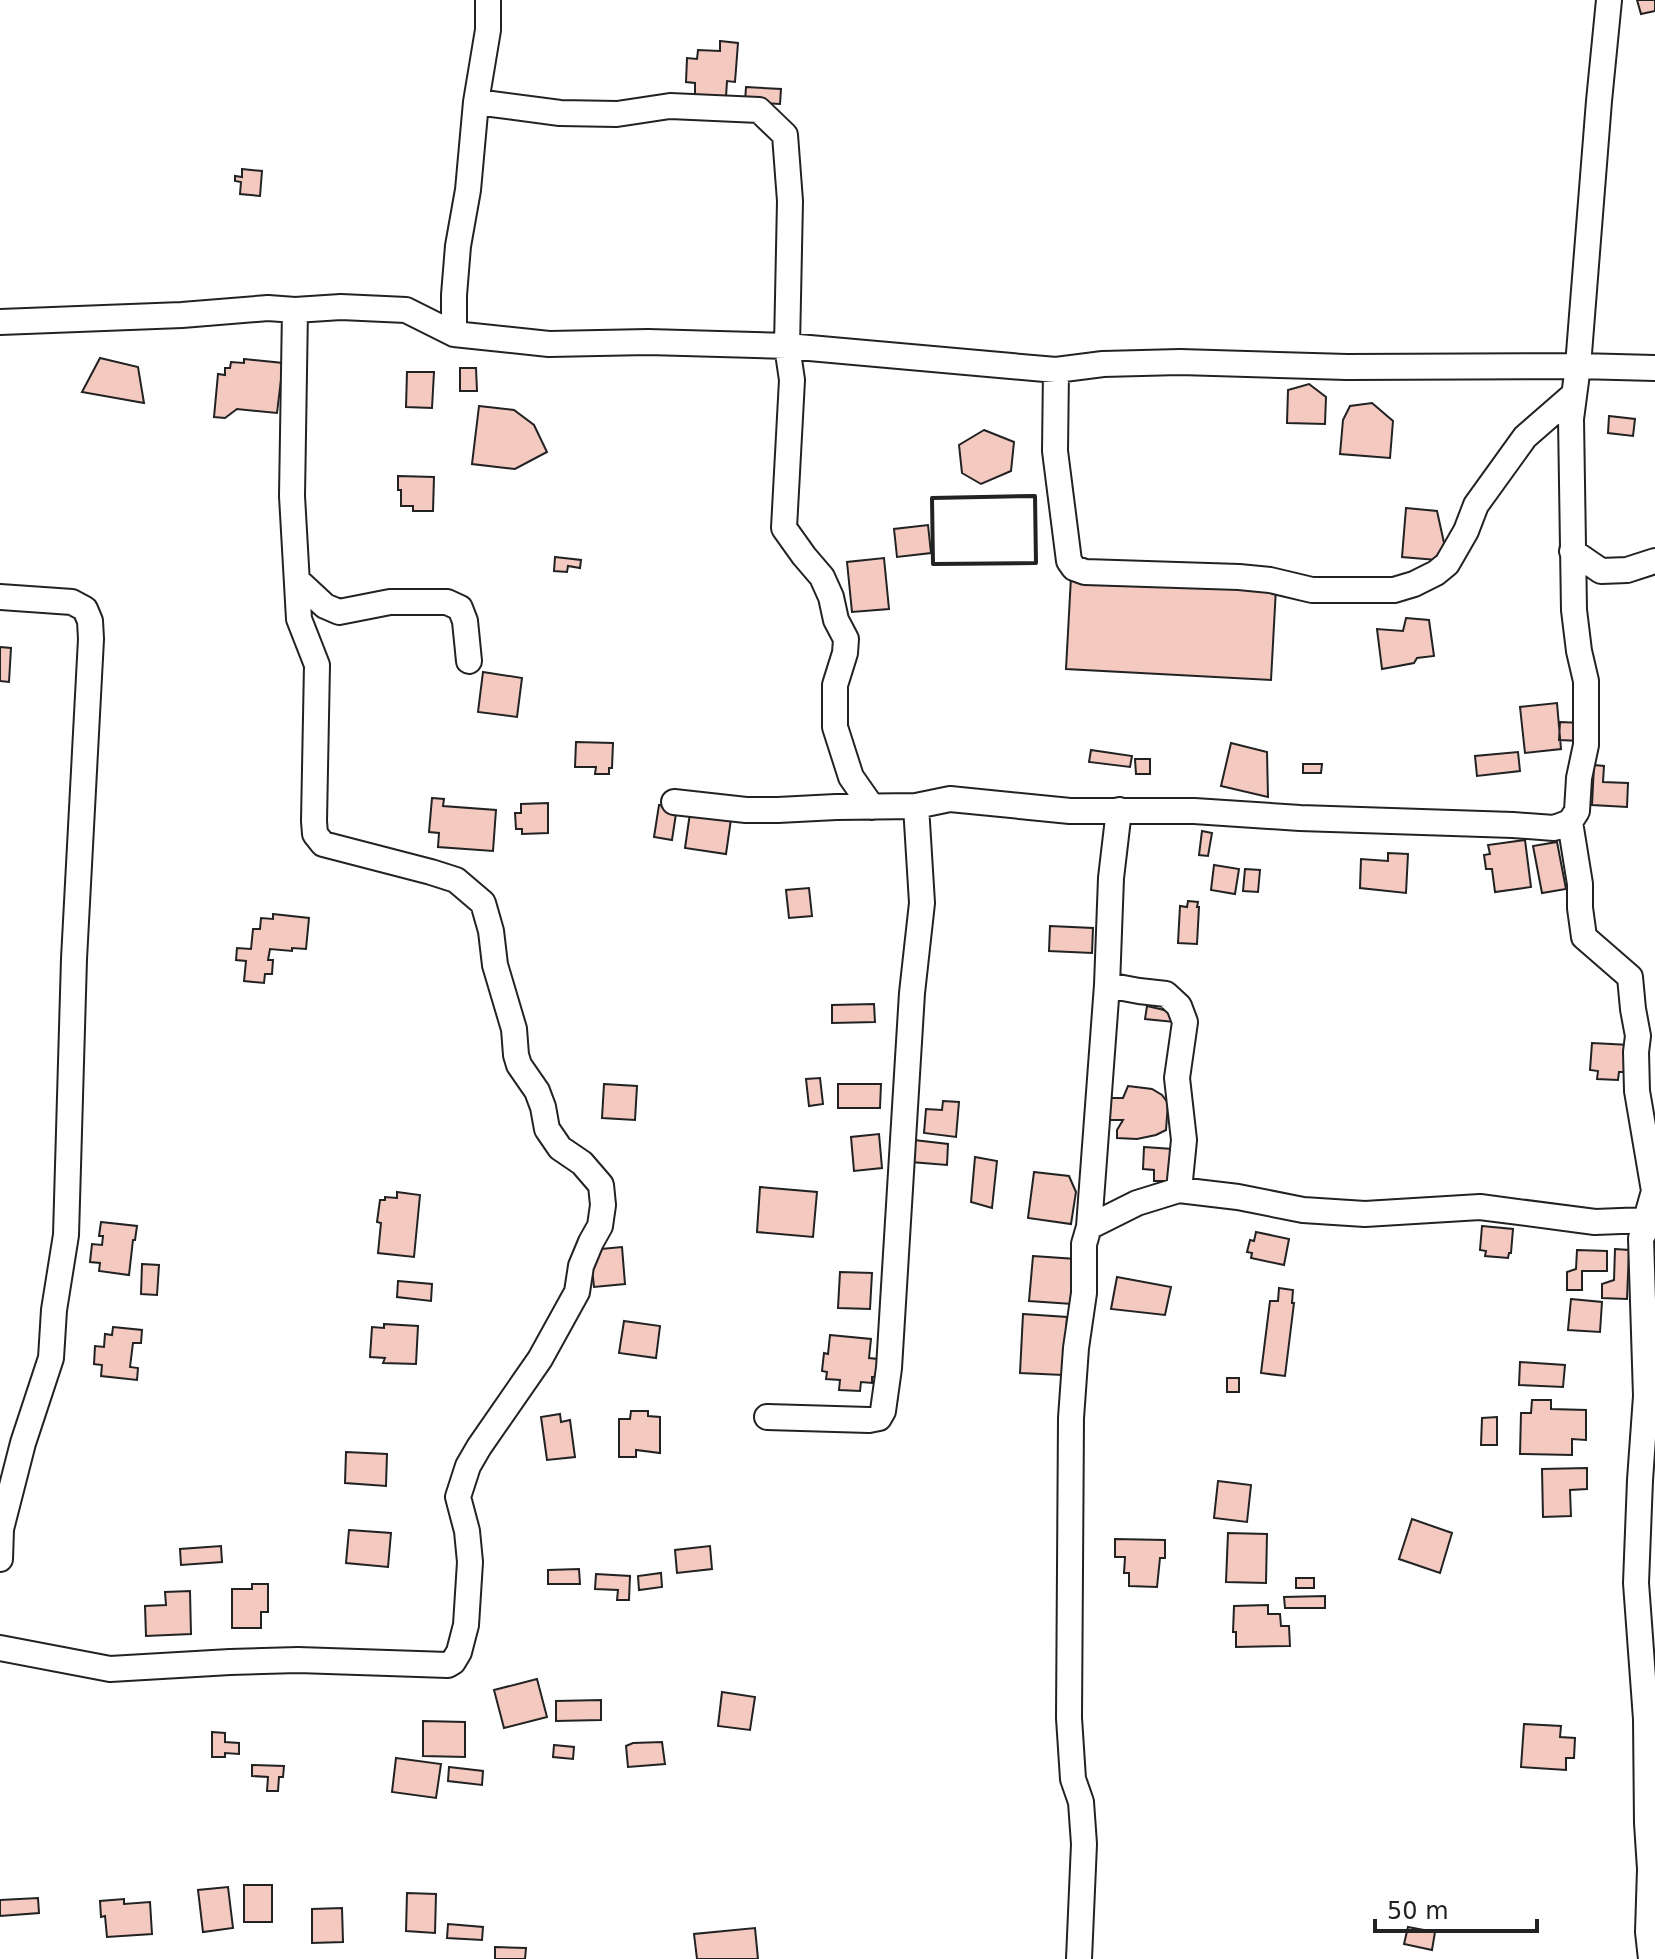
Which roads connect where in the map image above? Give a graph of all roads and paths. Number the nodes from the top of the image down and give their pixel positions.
1 (488, 0) edge
2 (1609, 0) edge
3 (476, 102) junction
4 (295, 310) junction
5 (0, 322) edge
6 (454, 334) junction
7 (787, 346) junction
8 (1578, 366) junction
9 (1655, 368) edge
10 (1056, 370) junction
11 (1572, 396) junction
12 (1572, 551) junction
13 (1655, 561) edge
14 (297, 580) junction
15 (0, 597) edge
16 (469, 661) dead end
17 (674, 802) dead end
18 (916, 806) junction
19 (872, 807) junction
20 (1119, 810) junction
21 (1570, 822) junction
22 (1107, 985) junction
23 (1179, 1190) junction
24 (1647, 1224) edge
25 (1089, 1227) junction
26 (767, 1417) dead end
27 (4, 1497) edge
28 (0, 1559) edge
29 (1646, 1564) edge
30 (0, 1648) edge
31 (1079, 1959) edge
32 (1651, 1959) edge

1 - 3 street
2 - 8 street
3 - 6 street
3 - 7 street
4 - 5 street
4 - 6 street
4 - 14 street
6 - 7 street
7 - 10 street
7 - 19 street
8 - 9 street
8 - 10 street
8 - 11 street
10 - 11 street
11 - 12 street
12 - 13 street
12 - 21 street
14 - 16 street
14 - 30 street
15 - 27 street
17 - 19 street
18 - 19 street
18 - 20 street
18 - 26 street
20 - 21 street
20 - 22 street
21 - 24 street
22 - 23 street
22 - 25 street
23 - 24 street
23 - 25 street
24 - 29 street
25 - 31 street
27 - 28 street
29 - 32 street

